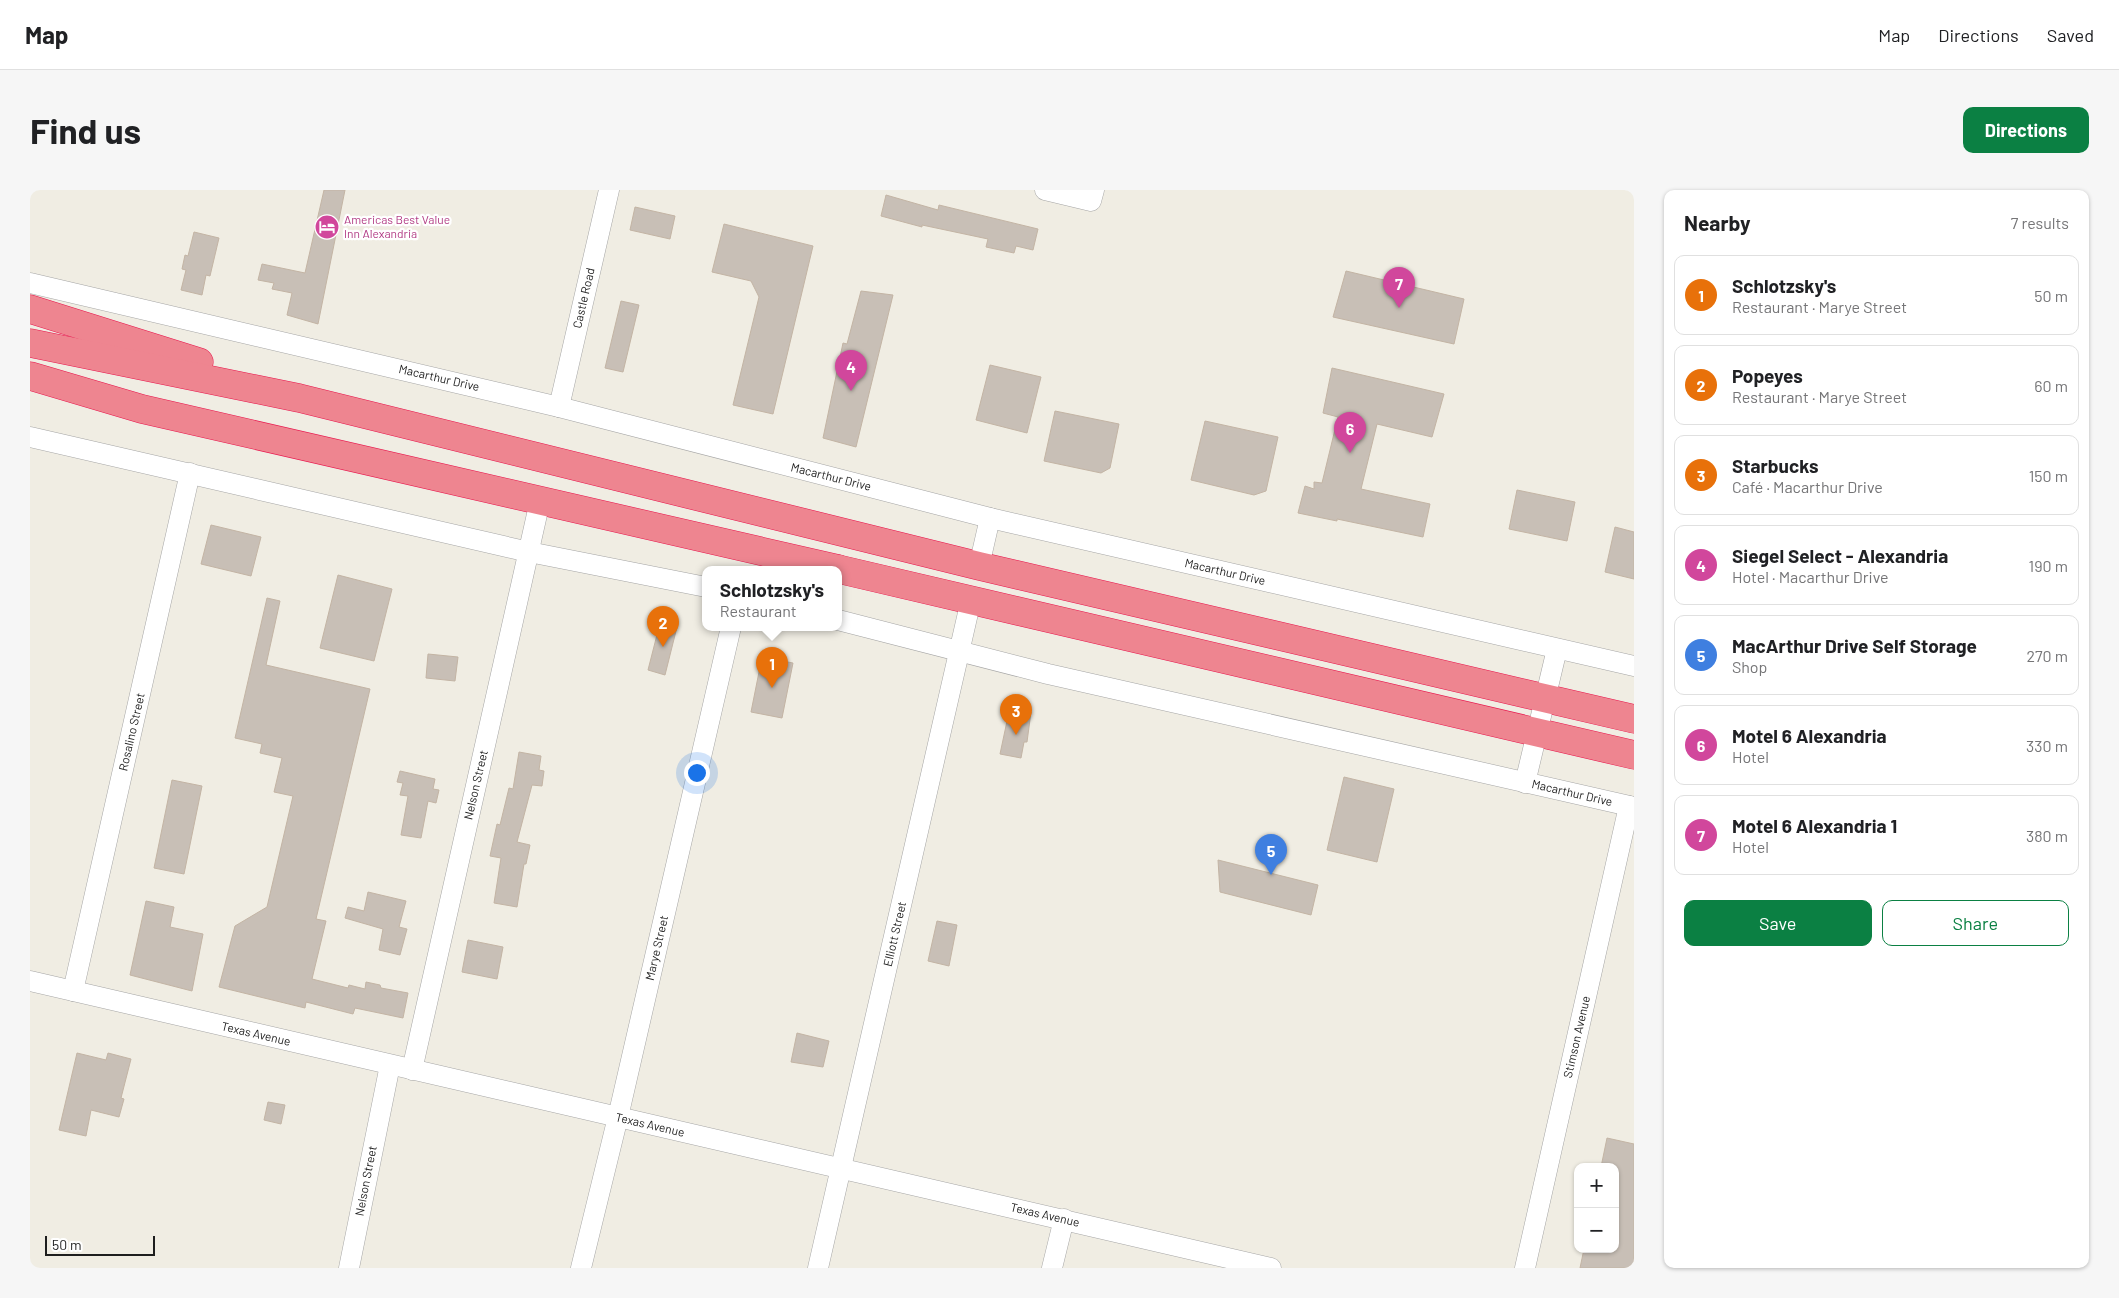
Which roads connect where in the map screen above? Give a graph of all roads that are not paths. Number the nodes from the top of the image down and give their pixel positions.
1 (609, 190) edge
2 (1045, 190) edge
3 (1093, 195) edge
4 (30, 283) edge
5 (30, 309) edge
6 (30, 343) edge
7 (30, 376) edge
8 (30, 390) edge
9 (299, 398) junction
10 (559, 407) junction
11 (142, 409) junction
12 (30, 437) edge
13 (190, 473) junction
14 (540, 501) junction
15 (990, 518) junction
16 (529, 552) junction
17 (825, 566) edge
18 (979, 566) junction
19 (842, 570) edge
20 (702, 586) edge
21 (971, 600) junction
22 (842, 621) edge
23 (730, 631) edge
24 (1557, 649) junction
25 (959, 652) junction
26 (1634, 666) edge
27 (1544, 698) junction
28 (1634, 719) edge
29 (1536, 732) junction
30 (1634, 755) edge
31 (1525, 783) junction
32 (1631, 807) edge
33 (30, 981) edge
34 (73, 991) junction
35 (390, 1065) junction
36 (412, 1070) junction
37 (618, 1118) junction
38 (842, 1168) junction
39 (1064, 1219) junction
40 (349, 1268) edge
41 (581, 1268) edge
42 (818, 1268) edge
43 (1052, 1268) edge
44 (1271, 1268) edge
45 (1525, 1268) edge

1 - 10 street, Castle Road
2 - 3 street
4 - 10 street, Macarthur Drive
5 - 9 highway
6 - 9 highway
7 - 11 highway
8 - 11 highway
9 - 18 highway
10 - 15 street, Macarthur Drive
11 - 14 highway
12 - 13 street
13 - 16 street
13 - 34 street, Rosalino Street
14 - 16 street, Nelson Street
14 - 17 highway
15 - 18 street
15 - 24 street, Macarthur Drive
16 - 20 street
16 - 36 street, Nelson Street
18 - 21 highway
18 - 27 highway
19 - 21 highway
21 - 25 street, Elliott Street
21 - 29 highway
22 - 25 street, Macarthur Drive
23 - 37 street, Marye Street
24 - 26 street, Macarthur Drive
24 - 27 street
25 - 31 street, Macarthur Drive
25 - 38 street, Elliott Street
27 - 28 highway
27 - 29 street
29 - 30 highway
29 - 31 street
31 - 32 street, Macarthur Drive
32 - 45 street, Stimson Avenue
33 - 34 street, Texas Avenue
34 - 35 street, Texas Avenue
35 - 36 street, Texas Avenue
35 - 40 street, Nelson Street
36 - 37 street, Texas Avenue
37 - 38 street, Texas Avenue
37 - 41 street, Marye Street
38 - 39 street, Texas Avenue
38 - 42 street, Elliott Street
39 - 43 street
39 - 44 street, Texas Avenue

